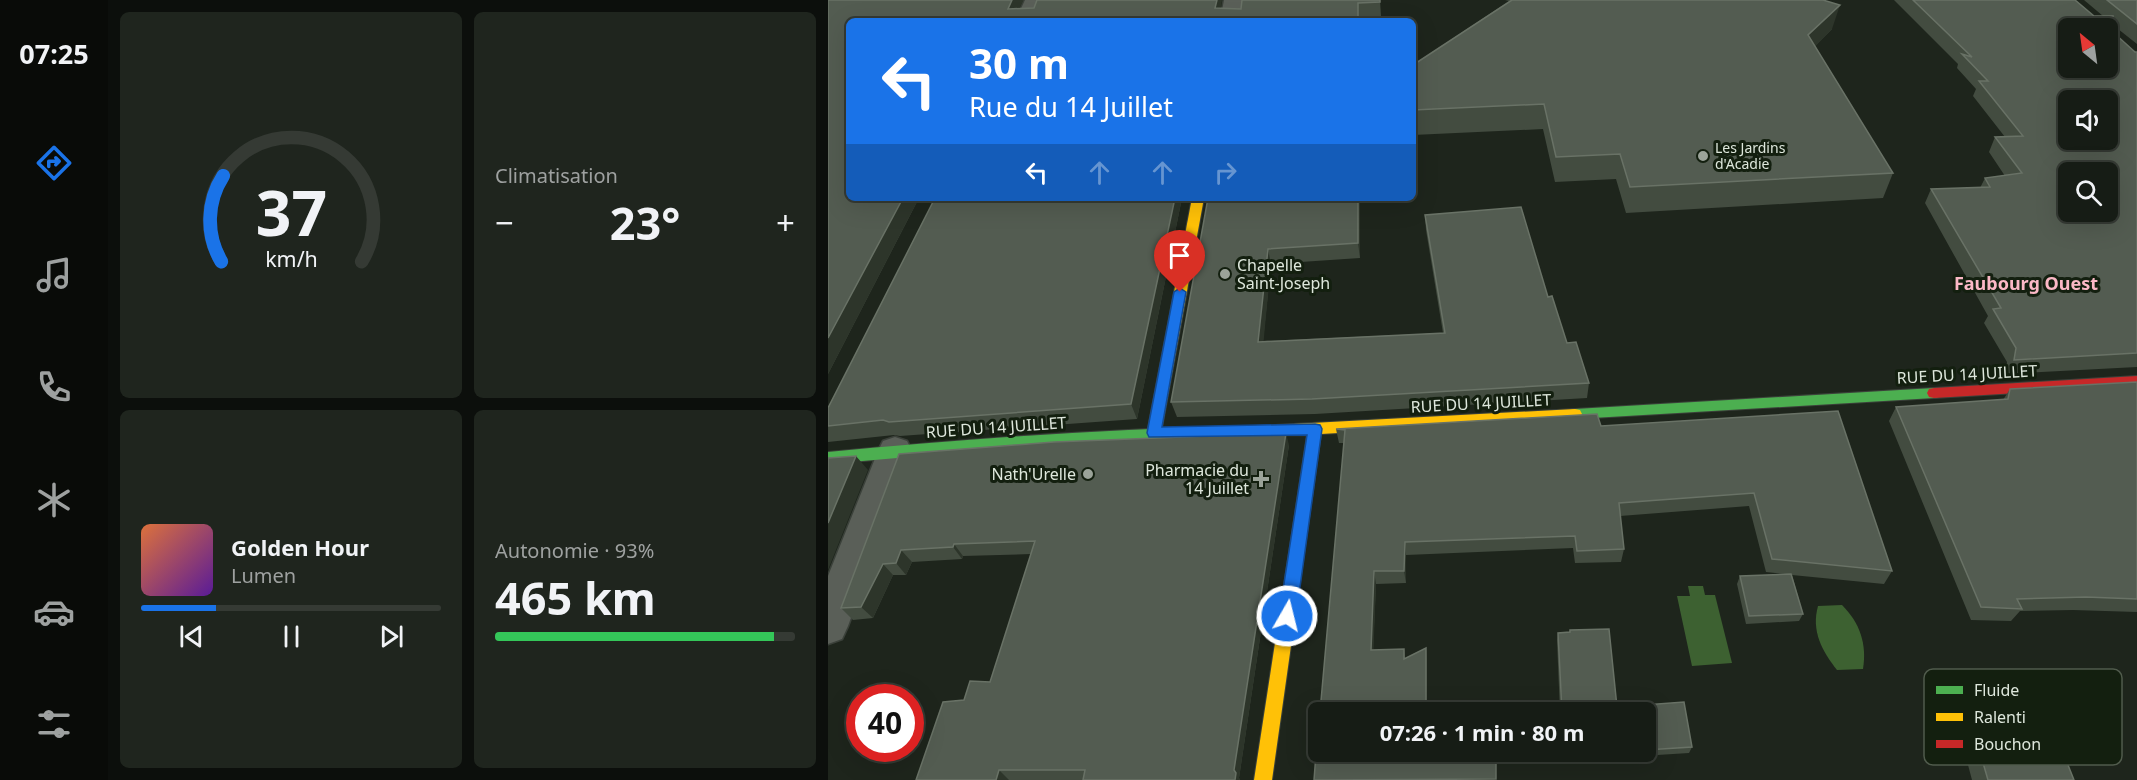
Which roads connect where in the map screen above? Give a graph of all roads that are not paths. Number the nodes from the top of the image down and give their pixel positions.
1 (1036, 0) edge
2 (1235, 0) edge
3 (1027, 18) edge
4 (1232, 18) edge
5 (1197, 201) edge
6 (2137, 381) edge
7 (1315, 429) junction
8 (1154, 433) junction
9 (895, 451) junction
10 (828, 458) edge
11 (828, 626) edge
12 (1263, 780) edge

1 - 3 street
2 - 4 street
5 - 8 street
6 - 7 street, RUE DU 14 JUILLET
7 - 8 street, RUE DU 14 JUILLET
7 - 12 street
8 - 9 street, RUE DU 14 JUILLET
9 - 10 street, RUE DU 14 JUILLET
9 - 11 street

